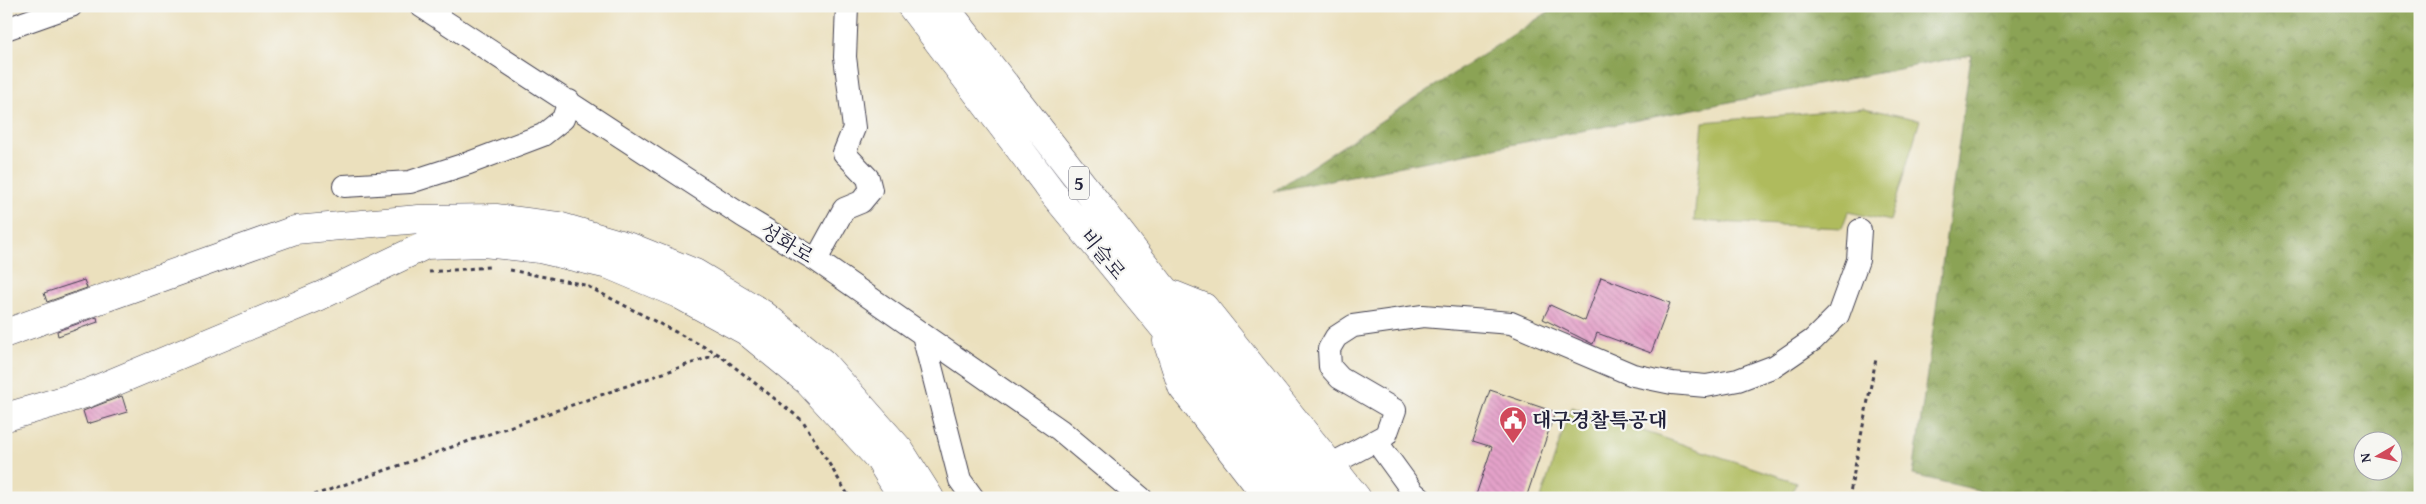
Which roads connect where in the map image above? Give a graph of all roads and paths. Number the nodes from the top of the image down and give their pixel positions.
1 (71, 6) edge
2 (420, 6) edge
3 (847, 6) edge
4 (911, 6) edge
5 (944, 6) edge
6 (1594, 6) edge
7 (1600, 6) edge
8 (6, 29) edge
9 (569, 102) junction
10 (344, 186) dead end
11 (1860, 230) dead end
12 (816, 260) junction
13 (496, 267) dead end
14 (505, 268) dead end
15 (429, 272) dead end
16 (1163, 290) junction
17 (1163, 328) junction
18 (6, 333) edge
19 (923, 335) junction
20 (718, 354) junction
21 (1876, 359) dead end
22 (6, 417) edge
23 (1259, 429) junction
24 (1376, 441) junction
25 (1330, 464) junction
26 (306, 498) edge
27 (850, 498) edge
28 (904, 498) edge
29 (930, 498) edge
30 (973, 498) edge
31 (1141, 498) edge
32 (1268, 498) edge
33 (1300, 498) edge
34 (1326, 498) edge
35 (1357, 498) edge
36 (1420, 498) edge
37 (1850, 498) edge

1 - 8 street
2 - 9 street, 성화로
3 - 12 street
4 - 17 main road, 비슬로 / 5
5 - 16 main road, 비슬로 / 5
6 - 7 path
9 - 10 street
9 - 12 street, 성화로
11 - 24 street
12 - 19 street, 성화로
13 - 15 path
14 - 20 path
16 - 23 main road, 비슬로 / 5
16 - 25 main road
17 - 23 main road, 비슬로 / 5
17 - 32 main road
18 - 29 main road
19 - 30 street
19 - 31 street, 성화로
20 - 26 path
20 - 27 path
21 - 37 path
22 - 28 main road
23 - 33 main road, 비슬로 / 5
23 - 34 main road, 비슬로 / 5
24 - 25 street
24 - 36 street
25 - 35 main road

